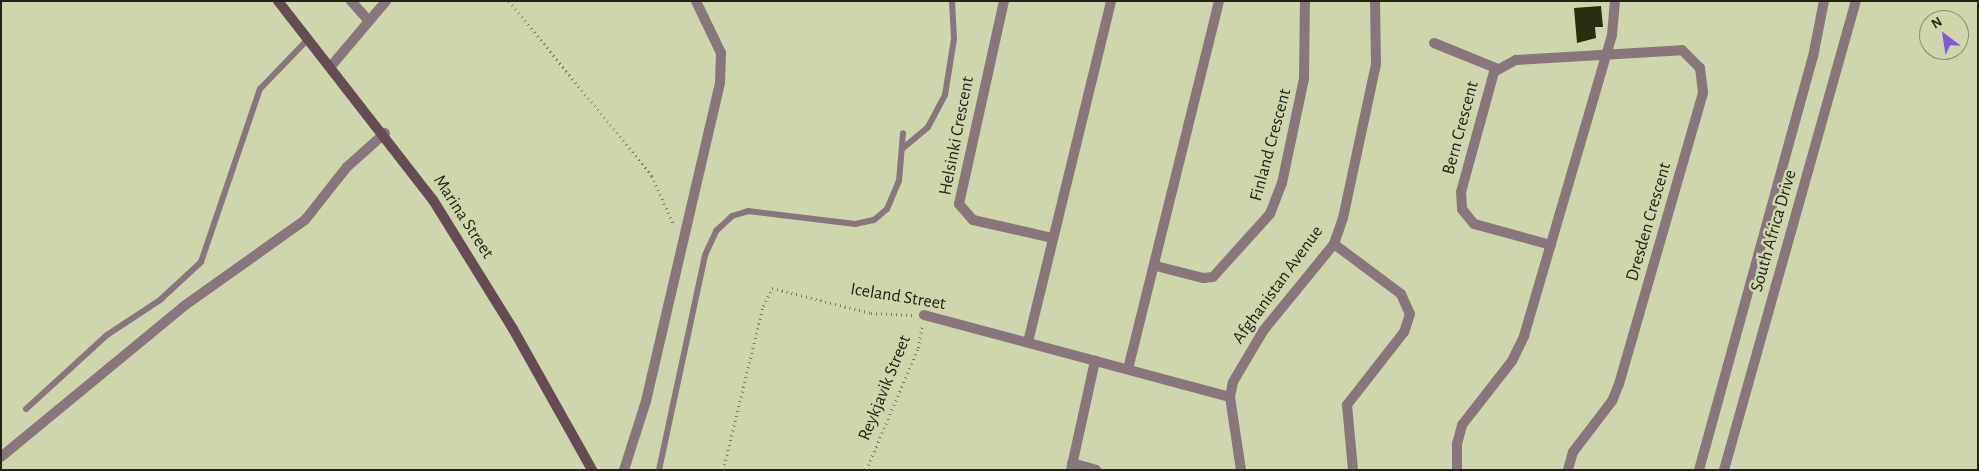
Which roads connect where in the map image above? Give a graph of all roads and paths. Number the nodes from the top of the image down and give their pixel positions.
1 (278, 1) edge
2 (351, 1) edge
3 (386, 1) edge
4 (510, 1) edge
5 (696, 1) edge
6 (952, 1) edge
7 (1004, 1) edge
8 (1111, 1) edge
9 (1219, 1) edge
10 (1305, 1) edge
11 (1375, 1) edge
12 (1615, 1) edge
13 (1824, 1) edge
14 (1856, 1) edge
15 (369, 21) junction
16 (309, 38) junction
17 (1434, 44) dead end
18 (1607, 53) junction
19 (332, 65) junction
20 (1498, 69) junction
21 (385, 133) junction
22 (903, 133) dead end
23 (902, 149) junction
24 (1054, 238) junction
25 (682, 243) junction
26 (1334, 244) junction
27 (1551, 245) junction
28 (1156, 266) junction
29 (924, 315) junction
30 (1028, 342) junction
31 (1095, 361) junction
32 (1128, 369) junction
33 (1230, 397) junction
34 (26, 408) dead end
35 (1, 457) edge
36 (1072, 466) edge
37 (592, 470) edge
38 (624, 470) edge
39 (659, 470) edge
40 (723, 470) edge
41 (866, 470) edge
42 (1096, 470) edge
43 (1241, 470) edge
44 (1353, 470) edge
45 (1458, 470) edge
46 (1568, 470) edge
47 (1699, 470) edge
48 (1724, 470) edge

1 - 16 main road, Marina Street
2 - 15 street
3 - 15 street
4 - 25 path
5 - 25 street
6 - 23 lane
7 - 24 street, Helsinki Crescent
8 - 24 street
9 - 28 street
10 - 28 street, Finland Crescent
11 - 26 street, Afghanistan Avenue
12 - 18 street
13 - 47 street, South Africa Drive
14 - 48 street, South Africa Drive
15 - 19 street
16 - 19 main road, Marina Street
16 - 34 lane
17 - 20 street
18 - 20 street, Bern Crescent
18 - 27 street
18 - 46 street, Dresden Crescent
19 - 21 main road, Marina Street
20 - 27 street, Bern Crescent
21 - 35 street
21 - 37 main road, Marina Street
22 - 23 lane
23 - 39 lane
24 - 30 street
25 - 38 street
26 - 33 street, Afghanistan Avenue
26 - 44 street
27 - 45 street
28 - 32 street
29 - 30 street, Iceland Street
29 - 40 path, Iceland Street
29 - 41 path, Reykjavik Street
30 - 31 street, Iceland Street
31 - 32 street, Iceland Street
31 - 36 street
32 - 33 street, Iceland Street
33 - 43 street, Afghanistan Avenue
36 - 42 street

